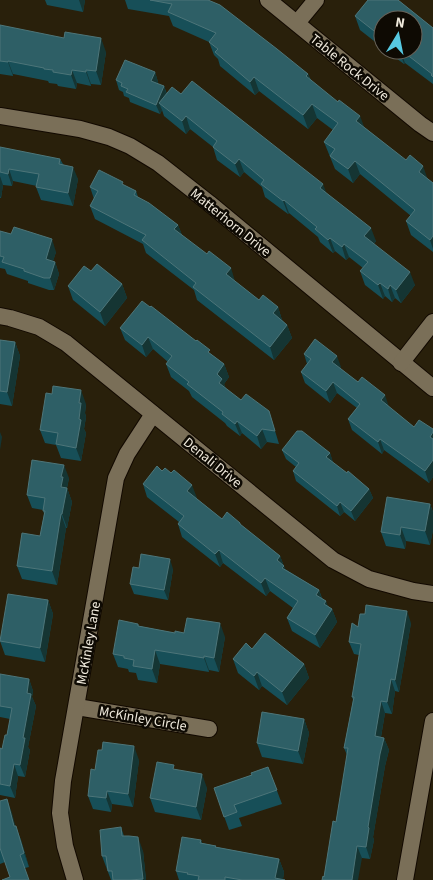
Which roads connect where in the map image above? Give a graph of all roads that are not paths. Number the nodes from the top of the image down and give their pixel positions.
1 (268, 0) edge
2 (316, 0) edge
3 (297, 23) junction
4 (0, 116) edge
5 (433, 133) edge
6 (0, 316) edge
7 (433, 322) edge
8 (402, 363) junction
9 (433, 388) edge
10 (153, 414) junction
11 (433, 594) edge
12 (76, 707) junction
13 (433, 721) edge
14 (209, 729) dead end
15 (75, 880) edge
16 (405, 880) edge

1 - 3 street, Table Rock Drive
2 - 3 street
3 - 5 street, Table Rock Drive
4 - 8 street, Matterhorn Drive
6 - 10 street, Denali Drive
7 - 8 street
8 - 9 street, Matterhorn Drive
10 - 11 street, Denali Drive
10 - 12 street, McKinley Lane
12 - 14 street, McKinley Circle
12 - 15 street, McKinley Lane
13 - 16 street

